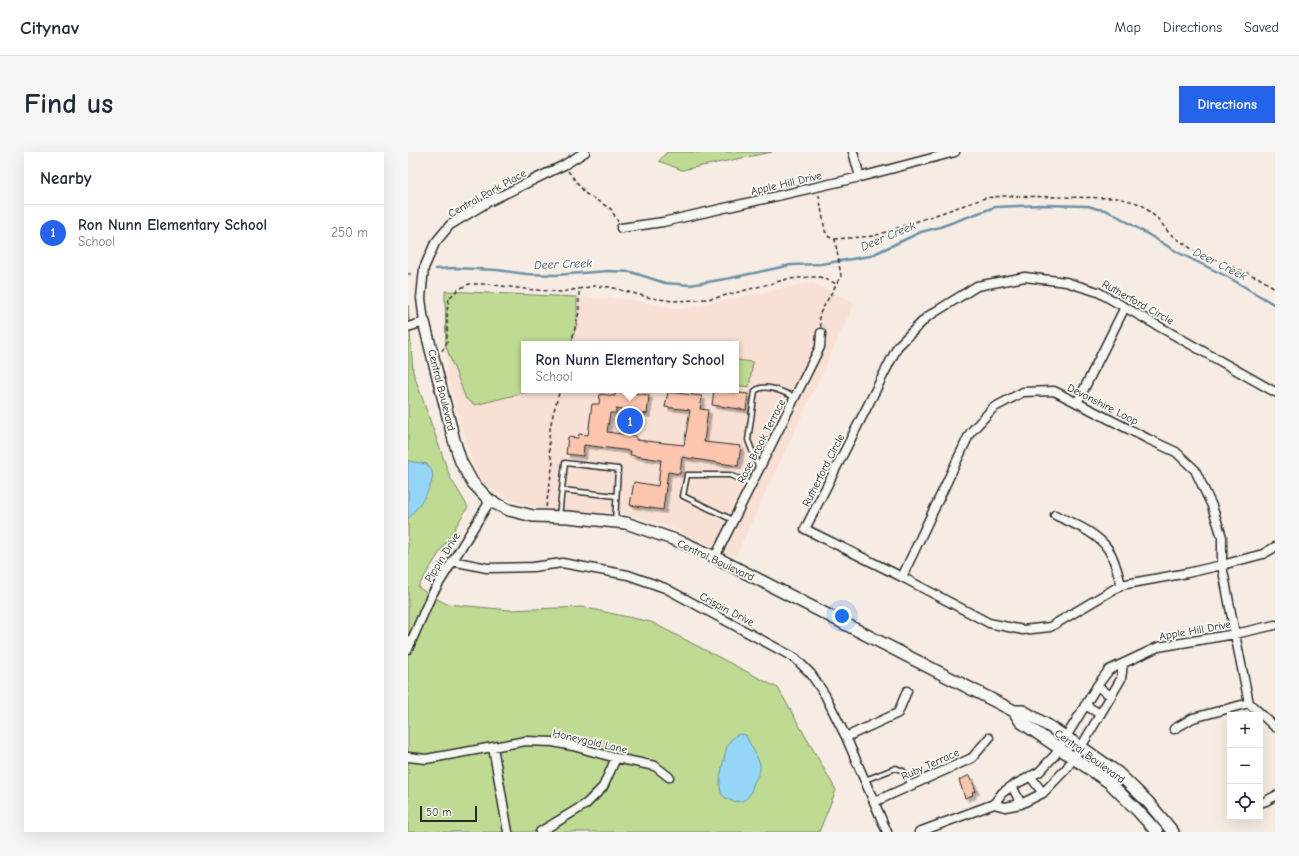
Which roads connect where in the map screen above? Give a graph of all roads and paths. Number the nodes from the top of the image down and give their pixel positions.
1 (585, 152) edge
2 (854, 152) edge
3 (955, 152) edge
4 (943, 154) edge
5 (564, 165) junction
6 (860, 177) junction
7 (818, 187) junction
8 (621, 228) joint
9 (835, 239) junction
10 (837, 284) junction
11 (1275, 288) edge
12 (579, 289) junction
13 (1125, 307) junction
14 (424, 322) junction
15 (408, 327) edge
16 (821, 333) joint
17 (572, 341) edge
18 (432, 354) junction
19 (1275, 392) edge
20 (559, 393) edge
21 (795, 397) junction
22 (1077, 403) junction
23 (759, 469) junction
24 (751, 484) junction
25 (562, 490) junction
26 (616, 496) junction
27 (490, 501) junction
28 (1055, 515) dead end
29 (545, 516) junction
30 (559, 517) junction
31 (733, 520) junction
32 (615, 522) junction
33 (1275, 547) edge
34 (714, 557) junction
35 (452, 561) junction
36 (1222, 565) junction
37 (902, 576) junction
38 (1121, 585) junction
39 (1275, 625) edge
40 (1234, 634) junction
41 (408, 649) edge
42 (1123, 664) junction
43 (1097, 686) junction
44 (907, 691) dead end
45 (1111, 696) junction
46 (1249, 703) junction
47 (1085, 705) junction
48 (1014, 711) junction
49 (1100, 714) junction
50 (1275, 726) edge
51 (1174, 730) dead end
52 (846, 737) junction
53 (1066, 737) junction
54 (989, 738) dead end
55 (493, 747) junction
56 (1081, 747) junction
57 (1058, 748) junction
58 (408, 757) edge
59 (616, 758) junction
60 (1073, 758) junction
61 (1030, 776) junction
62 (669, 778) dead end
63 (864, 781) junction
64 (911, 785) junction
65 (1012, 786) junction
66 (1043, 793) junction
67 (1275, 796) edge
68 (874, 802) junction
69 (1263, 802) edge
70 (994, 804) junction
71 (1021, 804) junction
72 (508, 832) edge
73 (540, 832) edge
74 (887, 832) edge
75 (919, 832) edge
76 (1157, 832) edge
77 (1173, 832) edge

1 - 5 street, Central Park Place
2 - 6 street
3 - 4 street, Apple Hill Drive
4 - 6 street, Apple Hill Drive
5 - 8 path
5 - 14 street, Central Park Place
6 - 7 street, Apple Hill Drive
7 - 8 street, Apple Hill Drive
7 - 9 path
9 - 10 path
9 - 11 path
10 - 12 path
10 - 16 path
12 - 17 path
12 - 18 path
13 - 19 street, Rutherford Circle
13 - 22 street
13 - 37 street, Rutherford Circle
14 - 15 street
14 - 18 street, Central Boulevard
16 - 21 street, Rose Brook Terrace
18 - 27 street, Central Boulevard
20 - 29 path
21 - 23 street, Rose Brook Terrace
21 - 23 lane
22 - 36 street, Devonshire Loop
22 - 37 street, Devonshire Loop
23 - 24 street, Rose Brook Terrace
24 - 31 street, Rose Brook Terrace
24 - 31 lane
25 - 26 lane
25 - 26 lane
25 - 30 lane
26 - 32 lane
27 - 29 street, Central Boulevard
27 - 35 street, Pippin Drive
28 - 38 street
29 - 30 street, Central Boulevard
30 - 32 street, Central Boulevard
31 - 34 street, Rose Brook Terrace
32 - 34 street, Central Boulevard
33 - 36 street, Rutherford Circle
34 - 48 street, Central Boulevard
35 - 41 street, Pippin Drive
35 - 52 street, Crispin Drive
36 - 38 street, Rutherford Circle
36 - 40 street, Devonshire Loop
37 - 38 street, Rutherford Circle
39 - 40 street, Apple Hill Drive
40 - 42 street, Apple Hill Drive
40 - 46 street, Devonshire Loop
42 - 43 street, Apple Hill Drive
42 - 45 street, Apple Hill Drive
43 - 45 street
43 - 47 street, Apple Hill Drive
44 - 52 street
45 - 49 street, Apple Hill Drive
46 - 50 street
46 - 51 street
47 - 49 street
47 - 53 street, Apple Hill Drive
48 - 53 street, Central Boulevard
48 - 57 street, Central Boulevard
49 - 56 street, Apple Hill Drive
52 - 63 street, Crispin Drive
53 - 56 street, Central Boulevard
53 - 57 street, Apple Hill Drive
54 - 64 street, Ruby Terrace
55 - 58 street, Honeygold Lane
55 - 59 street, Honeygold Lane
55 - 72 street
56 - 60 street, Apple Hill Drive
56 - 77 street, Central Boulevard
57 - 60 street, Central Boulevard
57 - 61 street, Apple Hill Drive
59 - 62 street, Honeygold Lane
59 - 73 street
60 - 66 street, Apple Hill Drive
60 - 76 street, Central Boulevard
61 - 65 street, Apple Hill Drive
61 - 66 street
63 - 64 lane
63 - 68 street, Crispin Drive
64 - 68 street, Ruby Terrace
65 - 70 street, Apple Hill Drive
65 - 71 street
66 - 71 street, Apple Hill Drive
67 - 69 street
68 - 74 street, Crispin Drive
70 - 71 street, Apple Hill Drive
70 - 75 street, Apple Hill Drive

